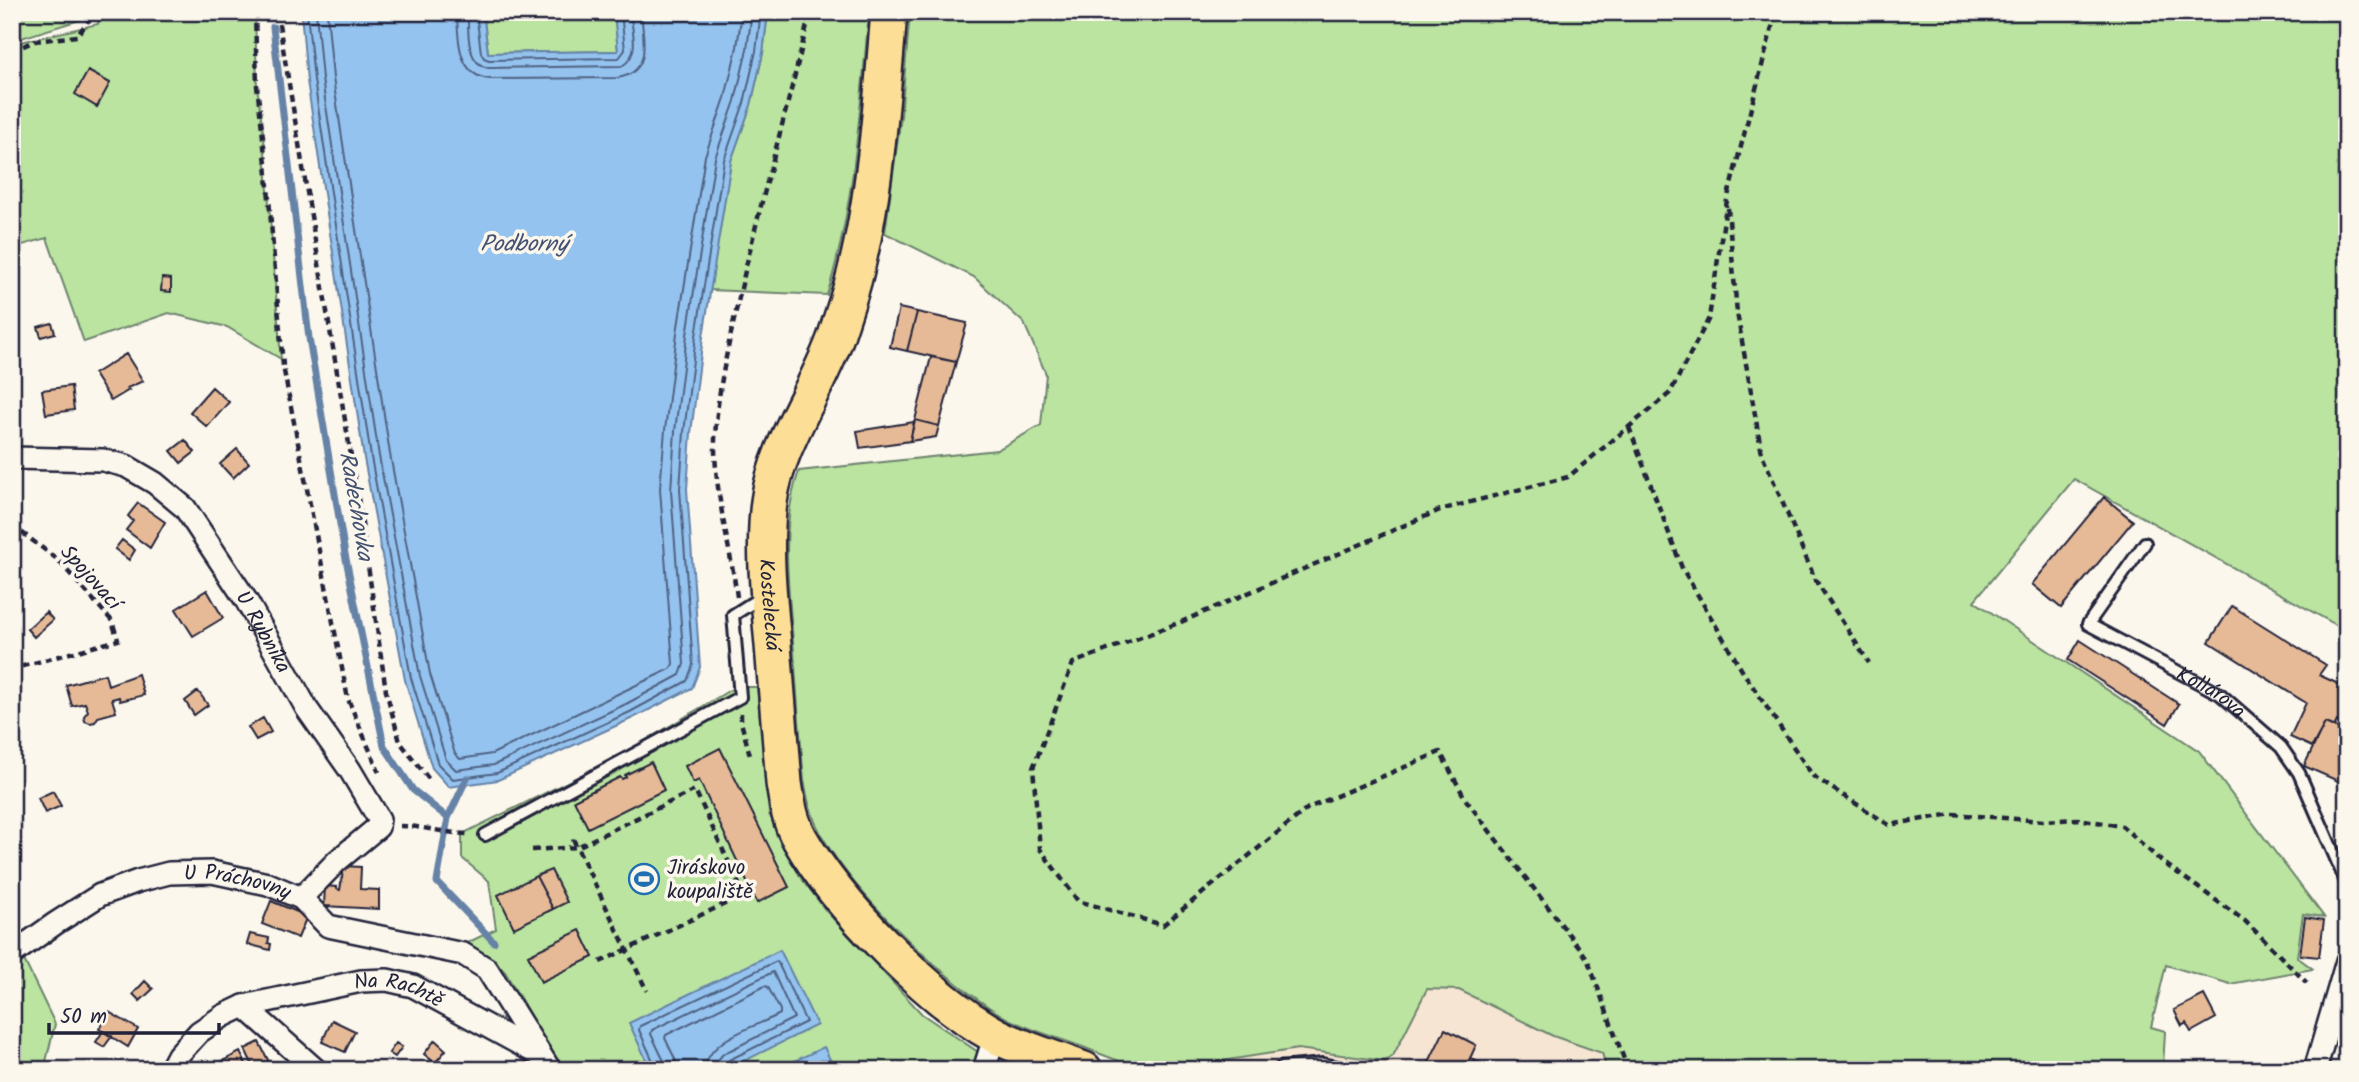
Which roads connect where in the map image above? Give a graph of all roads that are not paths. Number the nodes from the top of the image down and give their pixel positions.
1 (890, 12) edge
2 (12, 458) edge
3 (2145, 543) dead end
4 (768, 593) junction
5 (485, 835) road end
6 (2347, 884) edge
7 (302, 898) junction
8 (12, 954) edge
9 (2347, 961) edge
10 (244, 1006) junction
11 (995, 1035) junction
12 (546, 1063) edge
13 (170, 1070) edge
14 (316, 1070) edge
15 (984, 1070) edge
16 (1084, 1070) edge
17 (1279, 1070) edge
18 (1352, 1070) edge
19 (2315, 1070) edge

1 - 4 main road, Kostelecká
2 - 7 street, U Rybníka
3 - 6 lane, Kollárova
4 - 5 lane
4 - 11 main road, Kostelecká
7 - 8 street, U Práchovny
7 - 12 street, U Práchovny
9 - 19 street
10 - 12 street, Na Rachtě
10 - 13 street, Na Rachtě
10 - 14 street
11 - 15 street
11 - 16 main road, Kostelecká
17 - 18 lane

